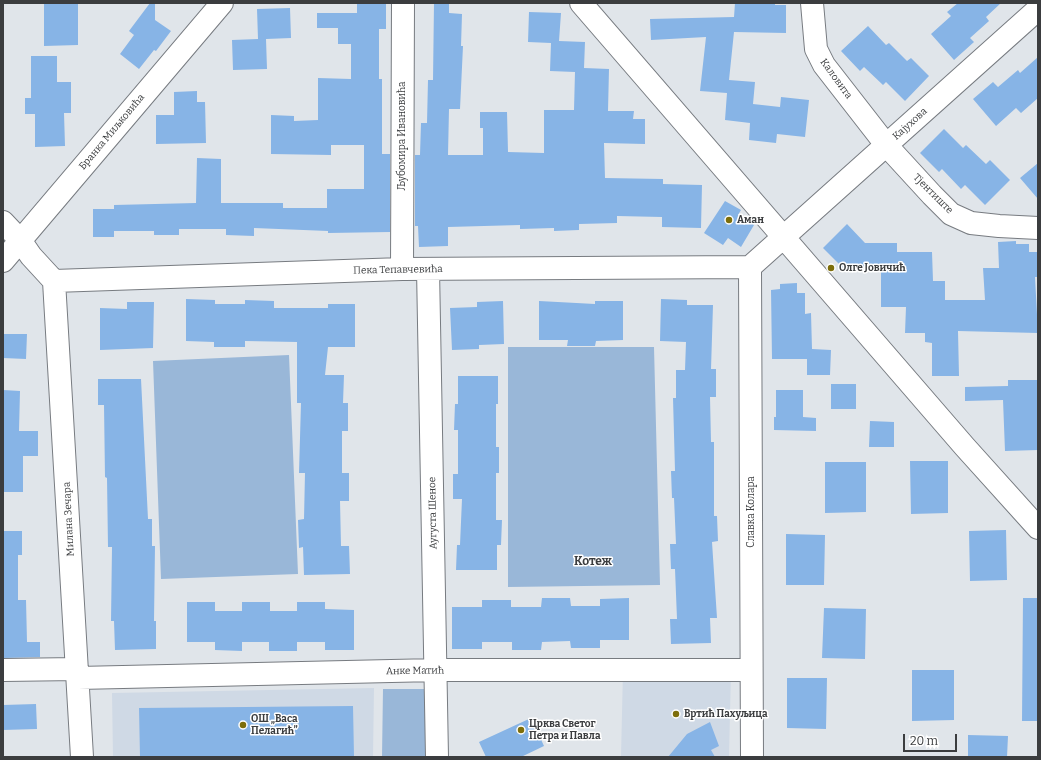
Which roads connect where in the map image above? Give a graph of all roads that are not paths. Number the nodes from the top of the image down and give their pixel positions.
1 (222, 3) edge
2 (403, 3) edge
3 (580, 3) edge
4 (812, 3) edge
5 (1034, 9) edge
6 (886, 146) junction
7 (3, 222) edge
8 (1038, 228) edge
9 (783, 236) junction
10 (20, 240) junction
11 (3, 261) edge
12 (750, 267) junction
13 (402, 268) junction
14 (428, 269) junction
15 (54, 281) junction
16 (1038, 528) edge
17 (3, 670) edge
18 (436, 670) junction
19 (751, 670) junction
20 (78, 673) junction
21 (82, 757) edge
22 (437, 757) edge
23 (752, 757) edge

1 - 10 street, Бранка Миљковића
2 - 13 street, Љубомира Ивановића
3 - 9 street
4 - 6 street, Каловита
5 - 6 street, Кајухова
6 - 8 street, Тјентиште
6 - 9 street, Кајухова
7 - 10 street
9 - 12 street
9 - 16 street
10 - 11 street, Бранка Миљковића
10 - 15 street
12 - 14 street, Пека Тепавчевића
12 - 19 street, Славка Колара
13 - 14 street, Пека Тепавчевића
13 - 15 street, Пека Тепавчевића
14 - 18 street, Аугуста Шеное
15 - 20 street, Милана Зечара
17 - 20 street, Анке Матић
18 - 19 street, Анке Матић
18 - 20 street, Анке Матић
18 - 22 street, Аугуста Шеное
19 - 23 street, Славка Колара
20 - 21 street, Милана Зечара

